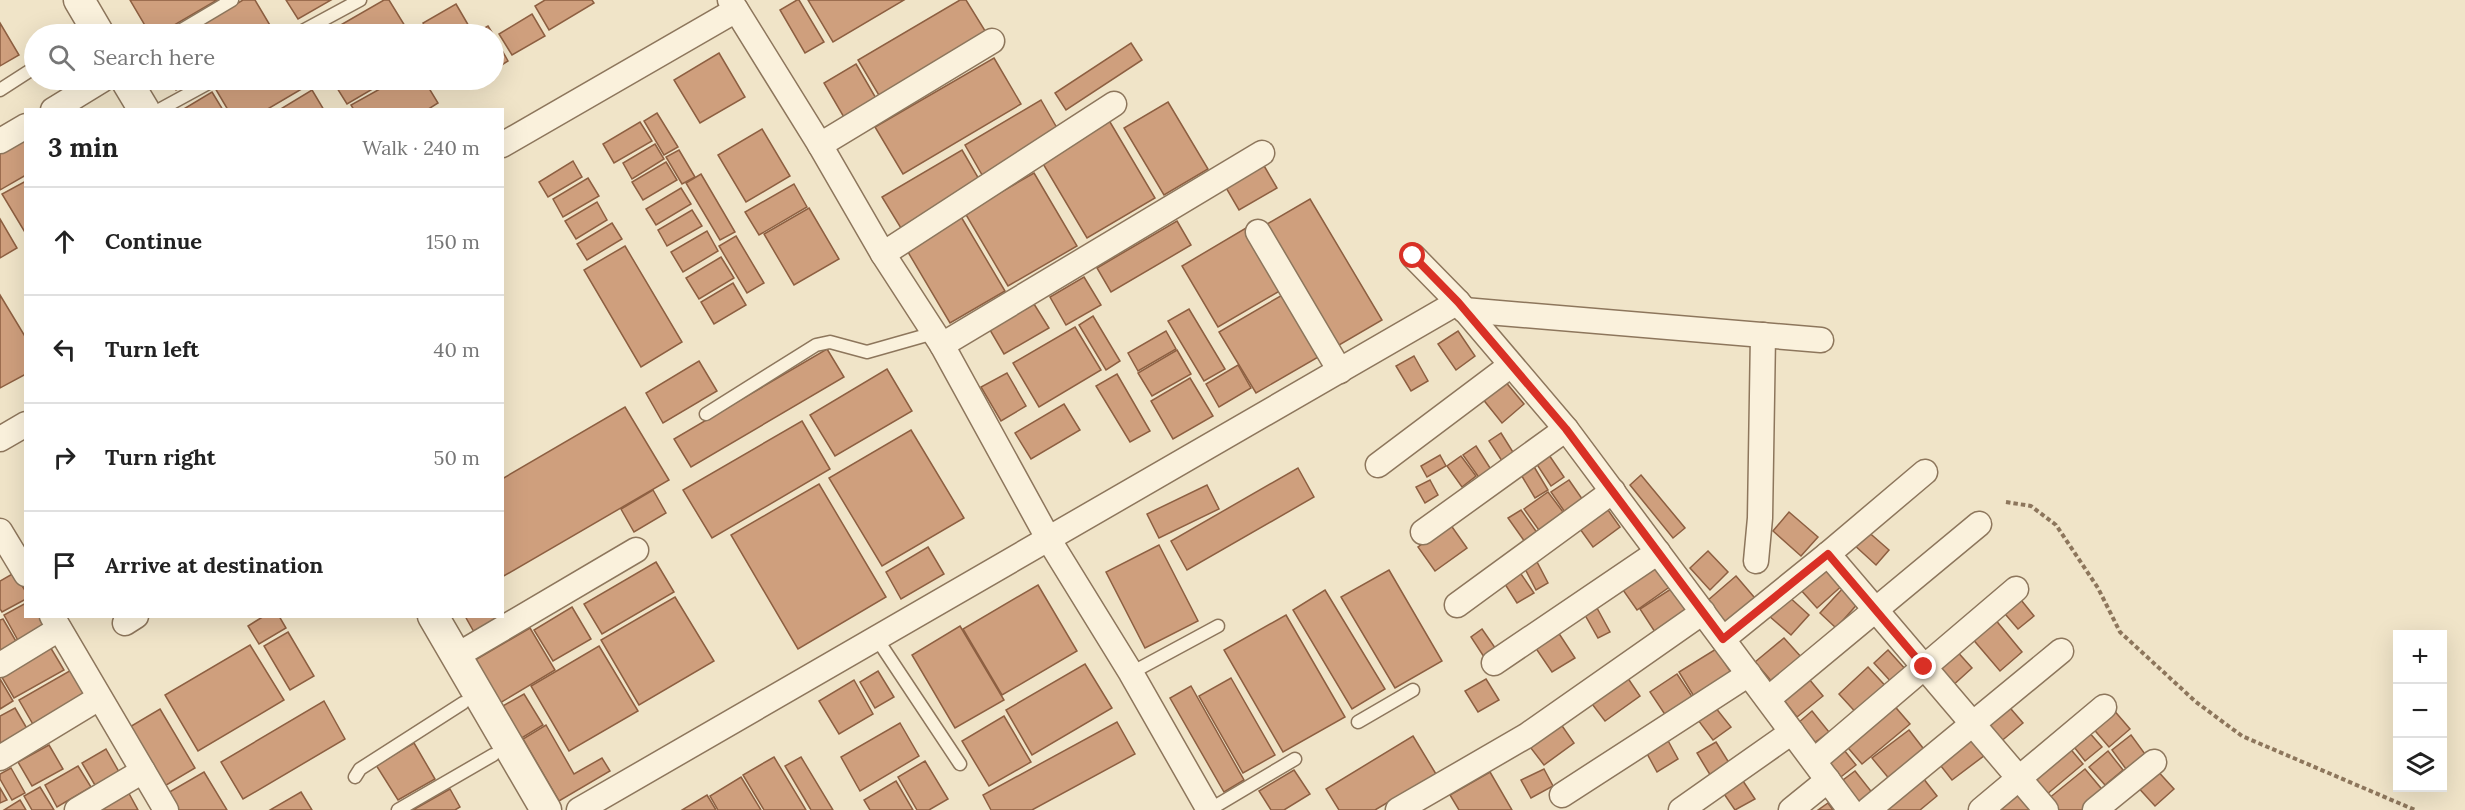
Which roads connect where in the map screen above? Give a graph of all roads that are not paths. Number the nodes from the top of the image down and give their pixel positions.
1 (58, 0) edge
2 (79, 0) edge
3 (232, 0) edge
4 (360, 0) edge
5 (733, 5) edge
6 (71, 24) edge
7 (93, 24) edge
8 (192, 24) edge
9 (316, 24) edge
10 (992, 41) dead end
11 (24, 74) edge
12 (0, 90) edge
13 (86, 90) edge
14 (109, 90) edge
15 (132, 90) edge
16 (196, 90) edge
17 (1114, 104) dead end
18 (55, 108) edge
19 (120, 108) edge
20 (143, 108) edge
21 (163, 108) edge
22 (24, 127) edge
23 (0, 141) edge
24 (504, 144) edge
25 (820, 145) junction
26 (1262, 153) dead end
27 (1258, 232) dead end
28 (884, 254) junction
29 (1413, 256) dead end
30 (1461, 306) junction
31 (1763, 335) junction
32 (938, 339) junction
33 (1821, 340) dead end
34 (1511, 365) junction
35 (1340, 370) junction
36 (706, 414) dead end
37 (24, 425) edge
38 (1566, 429) junction
39 (0, 439) edge
40 (1378, 465) dead end
41 (1925, 472) dead end
42 (1612, 491) junction
43 (1979, 524) dead end
44 (0, 531) edge
45 (1424, 532) dead end
46 (1049, 540) junction
47 (636, 550) dead end
48 (1658, 552) junction
49 (1828, 554) junction
50 (1756, 561) dead end
51 (14, 567) edge
52 (2016, 589) dead end
53 (1457, 605) dead end
54 (1876, 610) junction
55 (1703, 612) junction
56 (415, 618) edge
57 (435, 618) edge
58 (56, 623) edge
59 (1218, 626) dead end
60 (877, 639) junction
61 (1723, 639) junction
62 (2061, 651) dead end
63 (456, 656) junction
64 (1494, 663) dead end
65 (0, 664) edge
66 (1924, 667) junction
67 (1131, 673) junction
68 (1749, 674) junction
69 (1413, 690) dead end
70 (99, 698) junction
71 (1768, 699) junction
72 (463, 703) junction
73 (2104, 707) dead end
74 (1358, 722) dead end
75 (1973, 724) junction
76 (1792, 732) junction
77 (493, 755) junction
78 (0, 758) edge
79 (1295, 759) dead end
80 (1814, 761) junction
81 (2154, 762) dead end
82 (960, 764) dead end
83 (143, 771) junction
84 (355, 777) dead end
85 (2019, 778) junction
86 (1828, 780) junction
87 (1562, 795) dead end
88 (77, 810) edge
89 (166, 810) edge
90 (398, 810) edge
91 (524, 810) edge
92 (546, 810) edge
93 (579, 810) edge
94 (1209, 810) edge
95 (1398, 810) edge
96 (1681, 810) edge
97 (1791, 810) edge
98 (1850, 810) edge
99 (1868, 810) edge
100 (1981, 810) edge
101 (2046, 810) edge
102 (2095, 810) edge

1 - 6 street
2 - 7 street
3 - 8 lane
4 - 9 lane
5 - 24 street
5 - 25 street
10 - 25 street
11 - 12 lane
13 - 18 street
14 - 19 street
15 - 20 street
16 - 21 lane
17 - 28 street
22 - 23 street
25 - 28 street
26 - 32 street
27 - 35 street
28 - 32 street
29 - 30 street
30 - 31 street
30 - 34 street
30 - 35 street
31 - 33 street
31 - 50 street
32 - 36 lane
32 - 46 street
34 - 38 street
34 - 40 street
35 - 46 street
37 - 39 street
38 - 42 street
38 - 45 street
41 - 49 street
42 - 48 street
42 - 53 street
43 - 54 street
44 - 51 street
46 - 60 street
46 - 67 street
47 - 63 street
48 - 55 street
48 - 64 street
49 - 54 street
49 - 61 street
52 - 66 street
54 - 66 street
54 - 71 street
55 - 61 street
55 - 95 street
56 - 72 street
57 - 63 street
58 - 65 street
58 - 70 street
59 - 67 lane
60 - 82 lane
60 - 93 street
61 - 68 street
62 - 75 street
63 - 92 street
66 - 75 street
66 - 80 street
67 - 94 street
68 - 71 street
68 - 87 street
69 - 74 lane
70 - 78 street
70 - 83 street
71 - 76 street
72 - 77 street
72 - 84 lane
73 - 85 street
75 - 85 street
75 - 99 street
76 - 80 street
76 - 96 street
77 - 90 lane
77 - 91 street
79 - 94 lane
80 - 86 street
81 - 102 street
83 - 88 street
83 - 89 street
85 - 100 street
85 - 101 street
86 - 97 street
86 - 98 street

